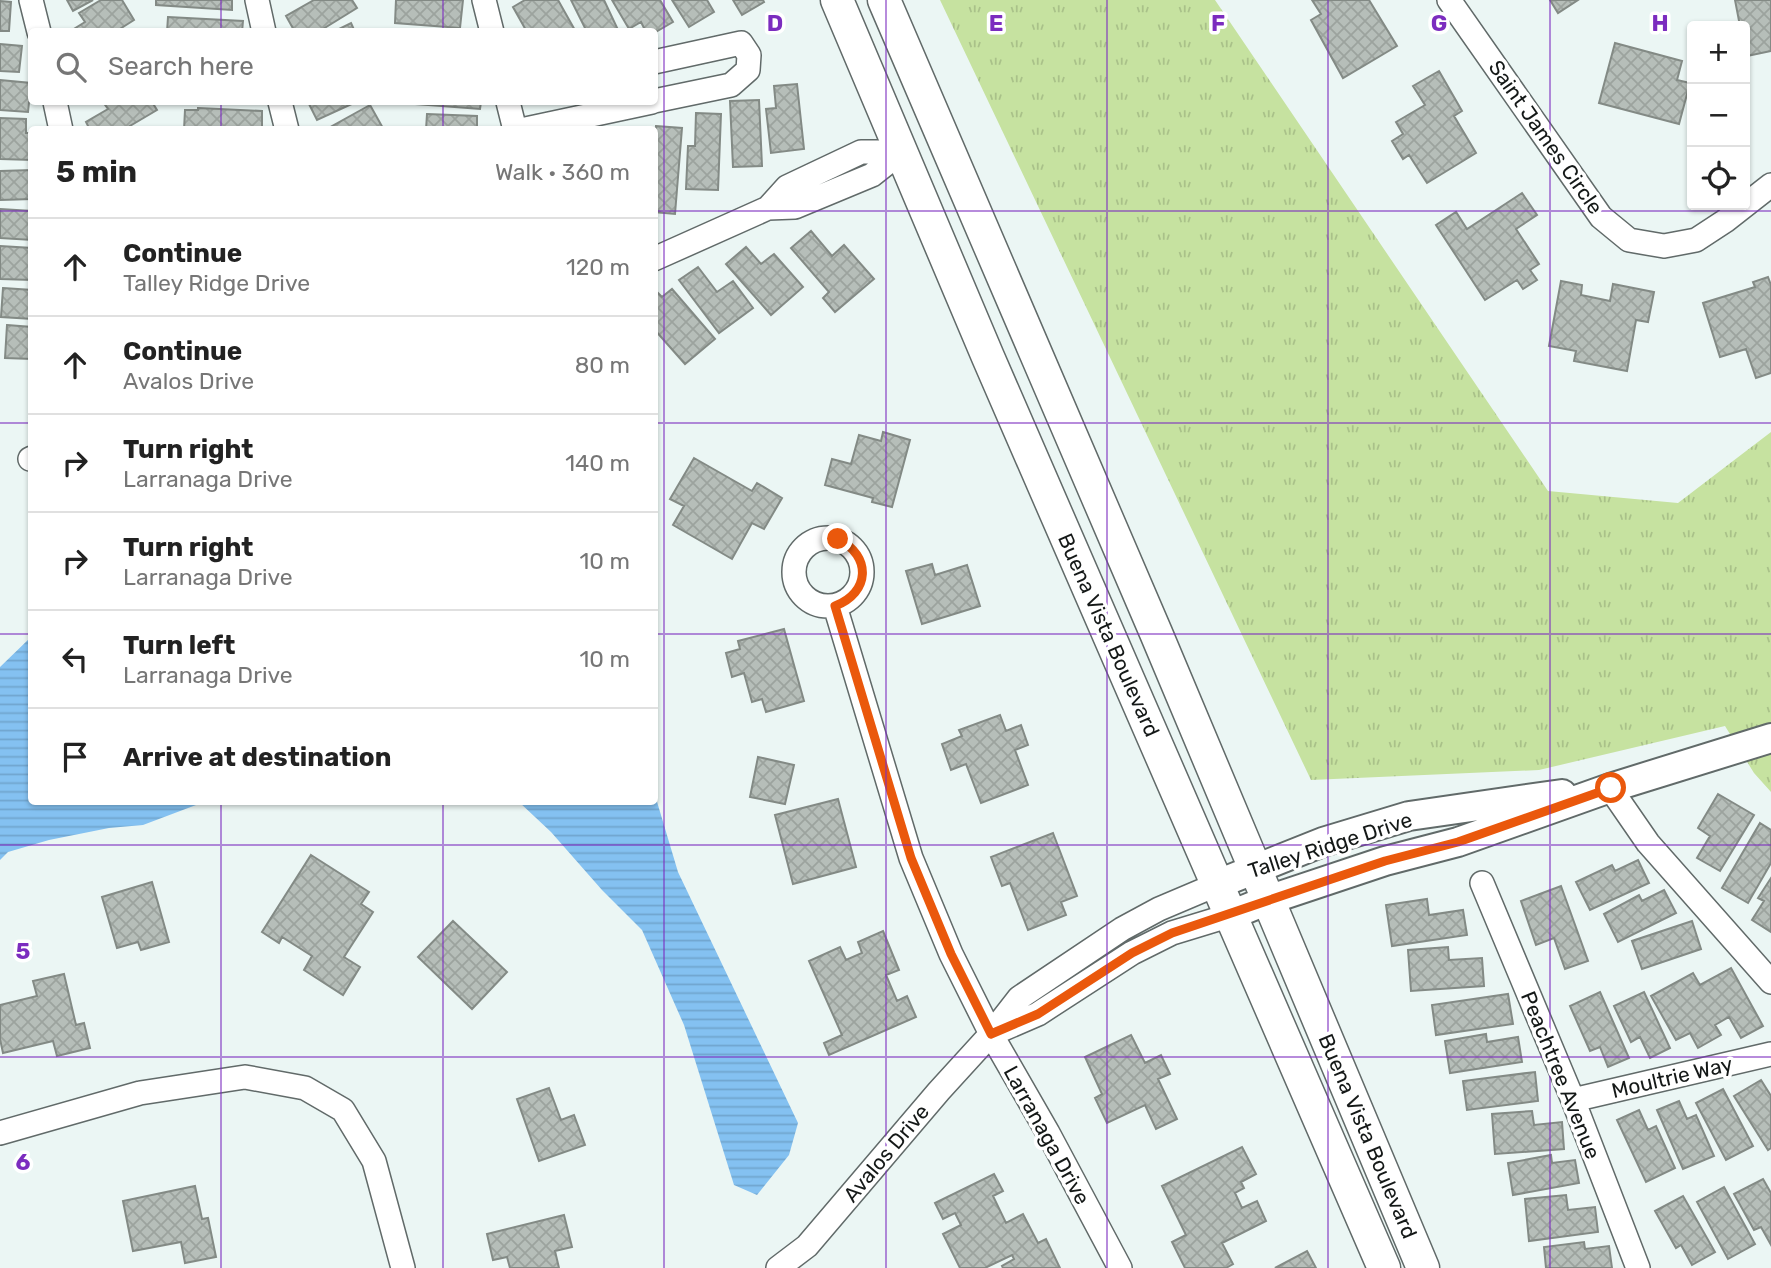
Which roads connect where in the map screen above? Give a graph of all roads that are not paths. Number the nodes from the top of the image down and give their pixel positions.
1 (32, 0) edge
2 (257, 0) edge
3 (484, 0) edge
4 (836, 0) edge
5 (884, 0) edge
6 (1448, 0) edge
7 (38, 28) edge
8 (263, 28) edge
9 (491, 28) edge
10 (658, 61) edge
11 (658, 100) edge
12 (56, 105) edge
13 (281, 105) edge
14 (509, 105) edge
15 (635, 105) edge
16 (60, 126) edge
17 (286, 126) edge
18 (514, 126) edge
19 (539, 126) edge
20 (941, 134) junction
21 (901, 152) junction
22 (1771, 185) edge
23 (658, 257) edge
24 (835, 606) dead end
25 (1771, 738) edge
26 (1611, 788) junction
27 (1255, 868) junction
28 (1482, 883) dead end
29 (1217, 884) junction
30 (1268, 900) junction
31 (1231, 915) junction
32 (1771, 982) edge
33 (991, 1034) junction
34 (1771, 1054) edge
35 (1573, 1100) junction
36 (0, 1133) edge
37 (403, 1268) edge
38 (778, 1268) edge
39 (1120, 1268) edge
40 (1384, 1268) edge
41 (1423, 1268) edge
42 (1638, 1268) edge

1 - 7 street
2 - 8 street
3 - 9 street
4 - 21 main road, Buena Vista Boulevard
5 - 20 main road, Buena Vista Boulevard
6 - 22 street, Saint James Circle
10 - 11 street
12 - 16 street
13 - 17 street
14 - 18 street
15 - 19 street
20 - 21 main road
20 - 27 main road, Buena Vista Boulevard
21 - 23 street
21 - 29 main road, Buena Vista Boulevard
24 - 33 street, Larranaga Drive
25 - 26 street, Talley Ridge Drive
26 - 27 street, Talley Ridge Drive
26 - 30 street, Talley Ridge Drive
26 - 32 street
27 - 29 street, Talley Ridge Drive
27 - 30 main road, Buena Vista Boulevard
28 - 35 street, Peachtree Avenue
29 - 31 main road, Buena Vista Boulevard
29 - 33 street, Avalos Drive
30 - 31 street, Talley Ridge Drive
30 - 41 main road, Buena Vista Boulevard
31 - 33 street, Avalos Drive
31 - 40 main road, Buena Vista Boulevard
33 - 38 street, Avalos Drive
33 - 39 street, Larranaga Drive
34 - 35 street, Moultrie Way
35 - 42 street, Peachtree Avenue
36 - 37 street

